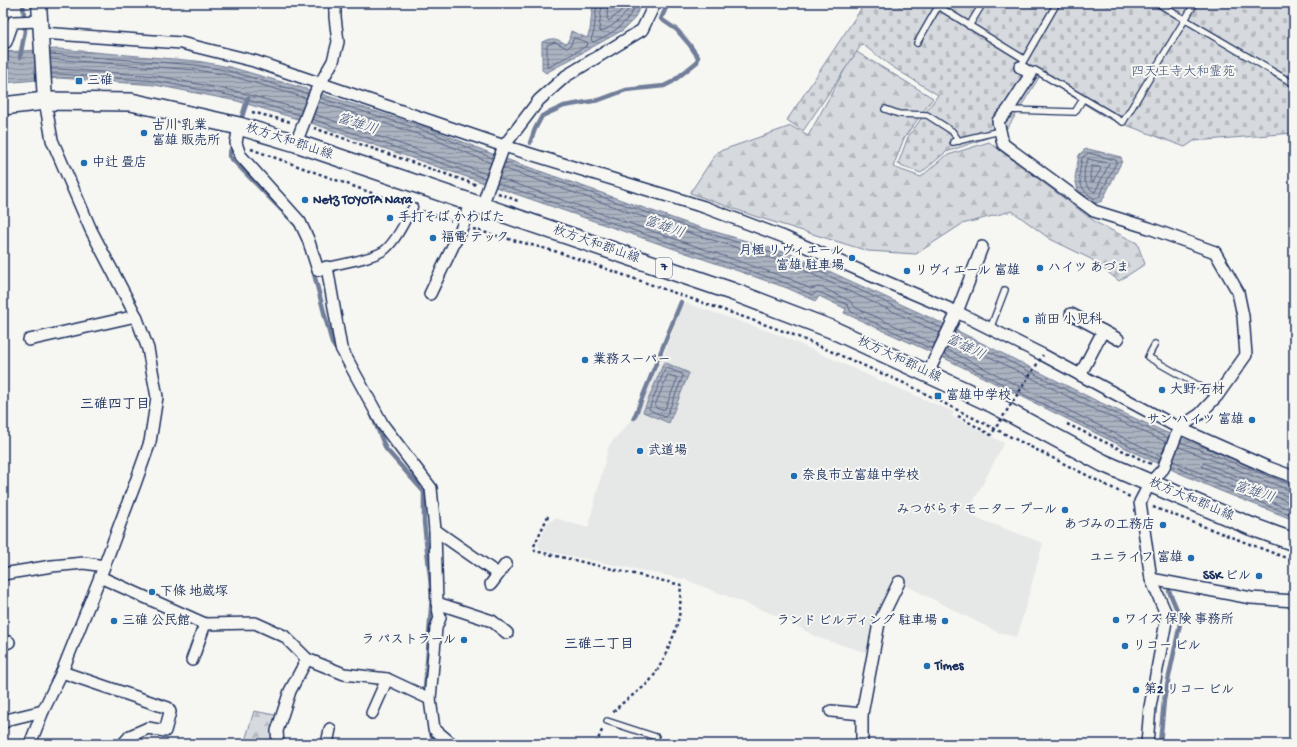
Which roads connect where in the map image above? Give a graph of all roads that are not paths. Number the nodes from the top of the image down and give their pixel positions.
1 (39, 3) edge
2 (335, 3) edge
3 (655, 3) edge
4 (983, 3) edge
5 (1057, 3) edge
6 (1157, 3) edge
7 (1195, 3) edge
8 (939, 5) edge
9 (1185, 20) junction
10 (8, 23) edge
11 (970, 26) junction
12 (41, 27) junction
13 (3, 42) edge
14 (917, 43) dead end
15 (1022, 63) junction
16 (1031, 74) junction
17 (1294, 84) edge
18 (318, 88) junction
19 (1083, 99) junction
20 (45, 101) junction
21 (3, 106) edge
22 (885, 109) dead end
23 (1008, 110) junction
24 (239, 126) junction
25 (1000, 131) junction
26 (959, 141) junction
27 (953, 142) dead end
28 (296, 143) junction
29 (504, 146) junction
30 (476, 205) junction
31 (412, 207) road end
32 (982, 247) dead end
33 (327, 267) junction
34 (1006, 290) dead end
35 (430, 294) dead end
36 (957, 312) junction
37 (1071, 314) dead end
38 (136, 316) junction
39 (990, 329) junction
40 (1104, 332) junction
41 (1118, 339) dead end
42 (29, 340) dead end
43 (1155, 344) dead end
44 (931, 367) junction
45 (1080, 375) junction
46 (1217, 396) junction
47 (1179, 428) junction
48 (1294, 477) edge
49 (1150, 483) junction
50 (435, 530) junction
51 (1294, 542) edge
52 (506, 564) dead end
53 (104, 566) junction
54 (3, 574) edge
55 (498, 574) junction
56 (100, 577) junction
57 (1151, 579) junction
58 (899, 582) dead end
59 (491, 584) dead end
60 (1294, 601) edge
61 (437, 603) junction
62 (204, 624) junction
63 (507, 633) dead end
64 (307, 659) junction
65 (192, 660) dead end
66 (62, 672) junction
67 (387, 679) junction
68 (430, 699) junction
69 (43, 711) junction
70 (831, 711) dead end
71 (372, 713) dead end
72 (862, 714) junction
73 (607, 721) road end
74 (3, 723) edge
75 (330, 729) dead end
76 (656, 737) dead end
77 (30, 744) edge
78 (123, 744) edge
79 (278, 744) edge
80 (327, 744) edge
81 (452, 744) edge
82 (862, 744) edge
83 (1147, 744) edge

1 - 12 street
2 - 18 street
3 - 29 street
4 - 11 lane
5 - 15 lane
6 - 9 lane
7 - 9 lane
8 - 11 lane
8 - 14 lane
9 - 17 lane
9 - 19 lane
10 - 12 street
10 - 13 street
11 - 15 lane
12 - 18 street
12 - 20 street
15 - 16 street
16 - 19 lane
16 - 23 street
18 - 28 street
18 - 29 street
19 - 23 lane
20 - 21 main road, 枚方大和郡山線 / 7
20 - 24 main road, 枚方大和郡山線 / 7
20 - 38 street
22 - 26 lane
23 - 25 street
24 - 28 main road, 枚方大和郡山線 / 7
24 - 33 street
25 - 26 lane
25 - 46 street
26 - 27 lane
28 - 30 main road, 枚方大和郡山線 / 7
29 - 30 street
29 - 36 street
30 - 35 street
30 - 44 main road, 枚方大和郡山線 / 7
31 - 33 street
32 - 36 street
33 - 50 street
34 - 39 lane
36 - 39 street
36 - 44 street
37 - 40 street
38 - 42 street
38 - 53 street
39 - 45 street
40 - 41 street
40 - 45 street
43 - 46 lane
44 - 49 main road, 枚方大和郡山線 / 7
45 - 47 street
46 - 47 street
47 - 48 street
47 - 49 street
49 - 51 main road, 枚方大和郡山線 / 7
49 - 57 street
50 - 55 street
50 - 61 street
52 - 55 street
53 - 54 street
53 - 56 street
55 - 59 street
56 - 62 street
56 - 66 street
57 - 60 street
57 - 83 street
58 - 72 street
61 - 63 street
61 - 68 street
62 - 64 street
62 - 65 street
64 - 67 street
64 - 79 street
66 - 69 street
66 - 78 street
67 - 68 street
67 - 71 street
68 - 81 street
69 - 74 street
69 - 77 street
70 - 72 street
72 - 82 street
73 - 76 lane
75 - 80 street

